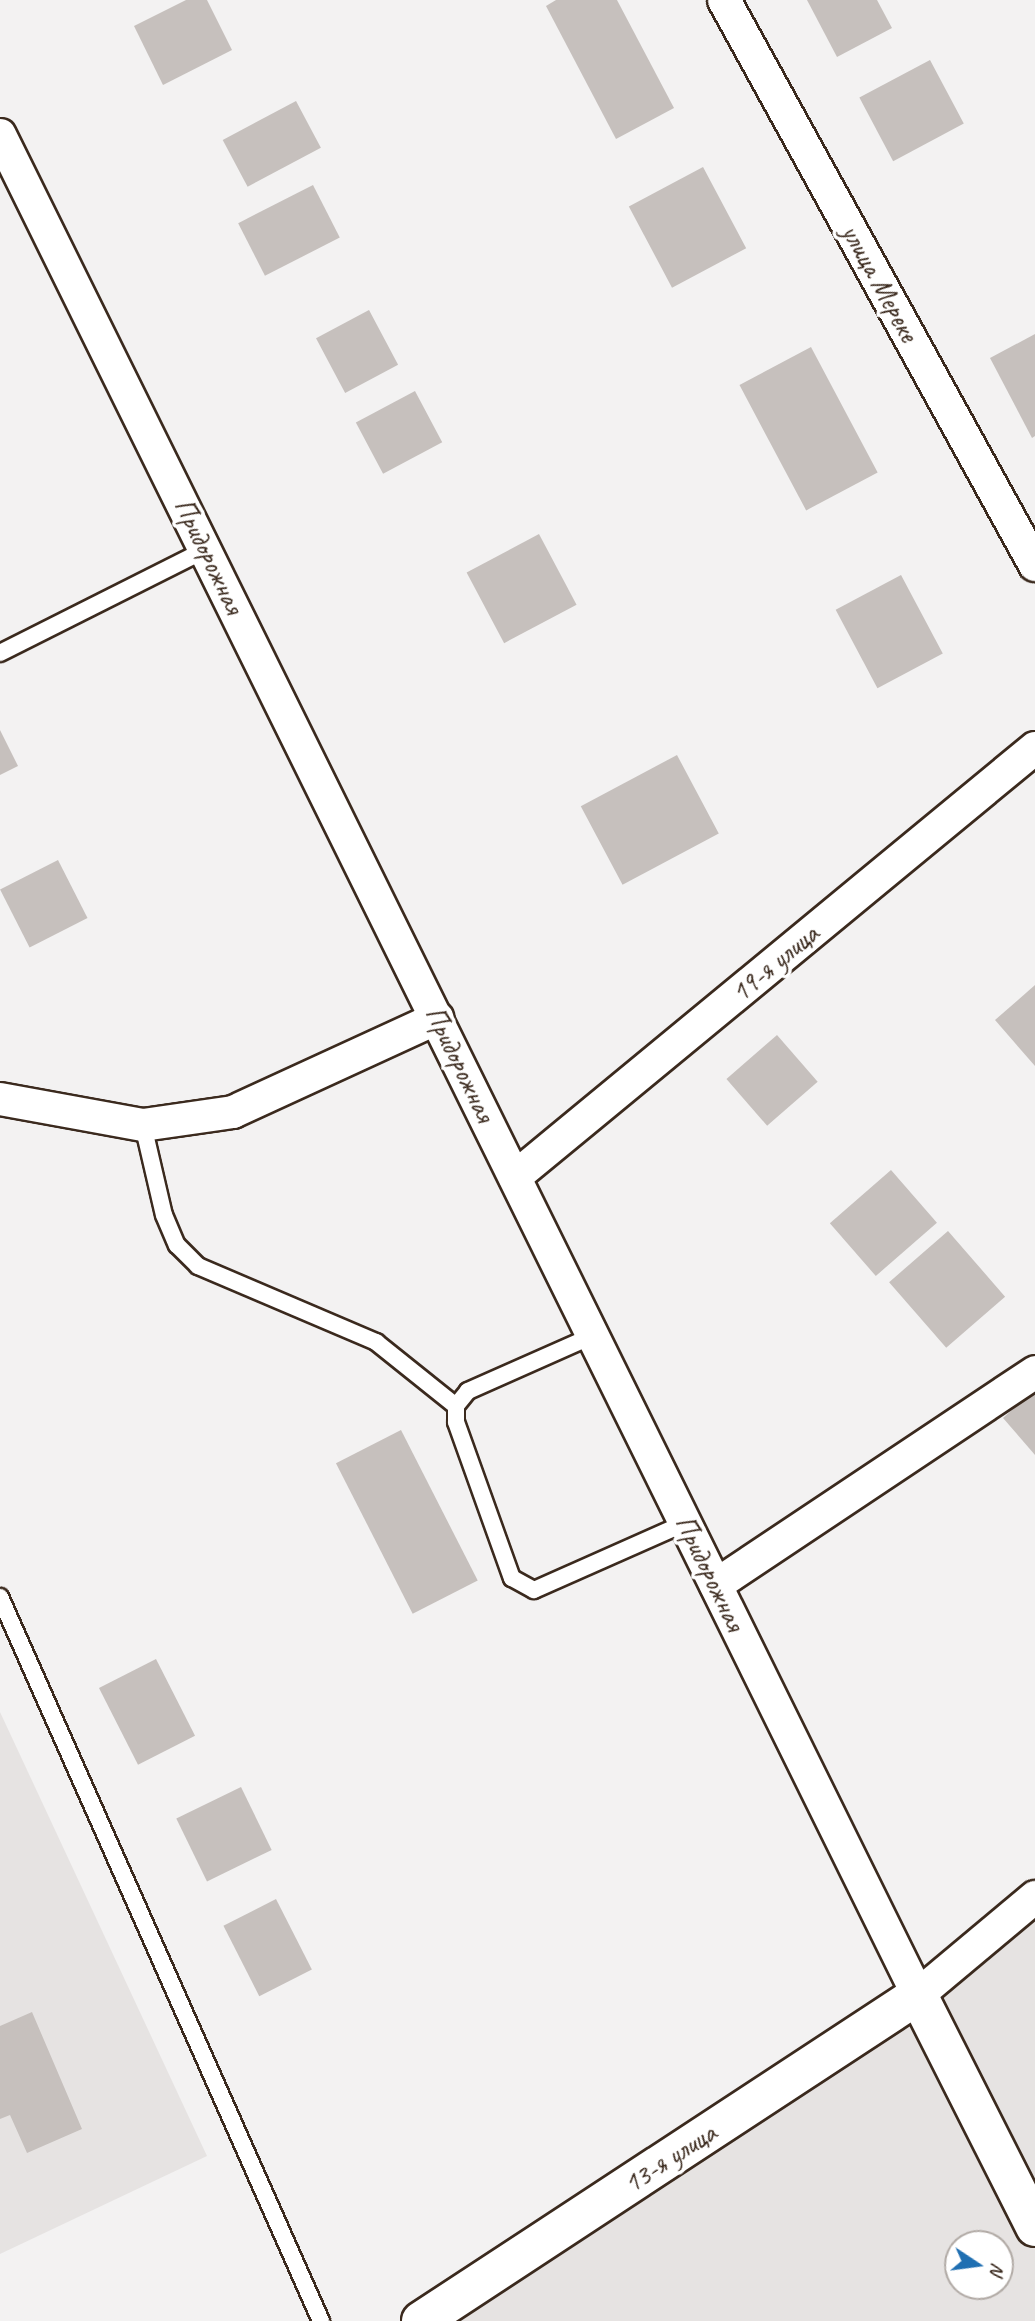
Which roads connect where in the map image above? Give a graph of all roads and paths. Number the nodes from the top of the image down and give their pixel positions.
1 (724, 0) edge
2 (0, 135) edge
3 (205, 550) junction
4 (1035, 565) edge
5 (0, 653) edge
6 (1035, 748) edge
7 (437, 1018) junction
8 (0, 1099) edge
9 (143, 1125) junction
10 (515, 1177) junction
11 (592, 1336) junction
12 (1035, 1372) edge
13 (456, 1406) junction
14 (685, 1523) junction
15 (716, 1585) junction
16 (0, 1597) edge
17 (1035, 1897) edge
18 (918, 1995) junction
19 (1035, 2227) edge
20 (321, 2321) edge
21 (421, 2321) edge

1 - 4 street, улица Мереке
2 - 3 street, Придорожная
3 - 5 lane
3 - 7 street, Придорожная
6 - 10 street, 19-я улица
7 - 9 street
7 - 10 street, Придорожная
8 - 9 street
9 - 13 lane
10 - 11 street, Придорожная
11 - 13 lane
11 - 14 street, Придорожная
12 - 15 street
13 - 14 lane
14 - 15 street, Придорожная
15 - 18 street, Придорожная
16 - 20 lane
17 - 18 street
18 - 19 street
18 - 21 street, 13-я улица

